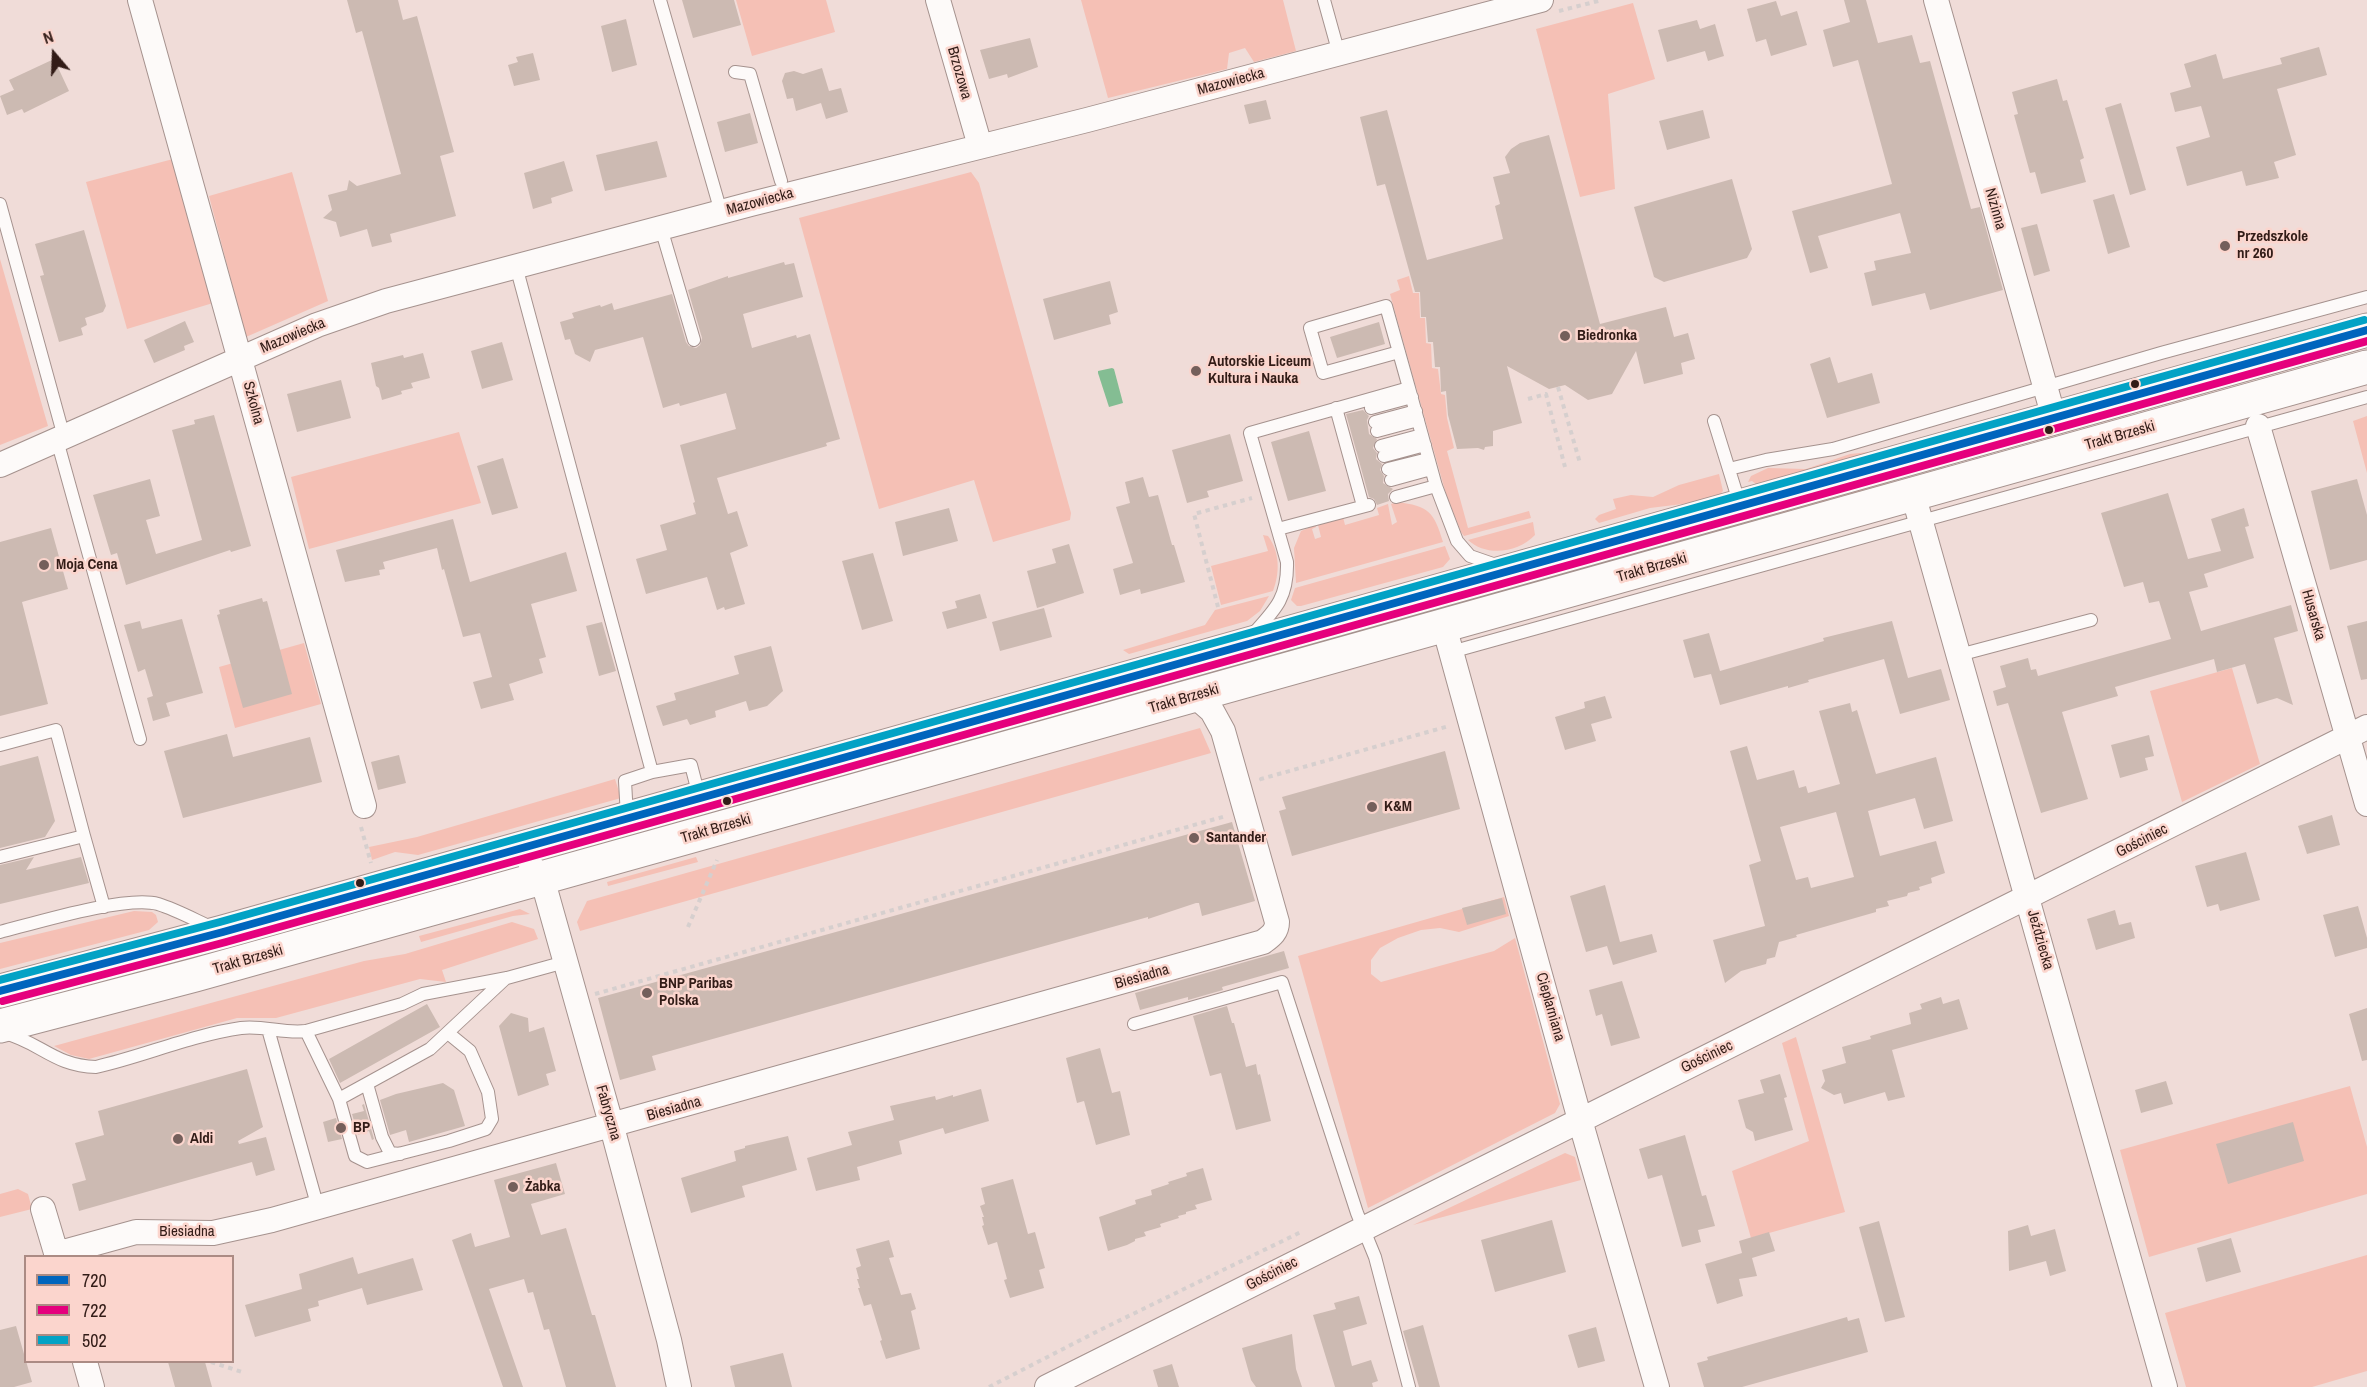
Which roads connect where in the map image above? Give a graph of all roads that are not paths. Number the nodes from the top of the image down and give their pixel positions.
1 (141, 0) edge
2 (660, 0) edge
3 (938, 0) edge
4 (1324, 0) edge
5 (1541, 0) edge
6 (1936, 0) edge
7 (1339, 54) junction
8 (735, 72) dead end
9 (980, 146) junction
10 (782, 181) dead end
11 (0, 204) edge
12 (721, 213) junction
13 (661, 228) junction
14 (516, 266) junction
15 (2367, 297) edge
16 (2367, 330) edge
17 (694, 340) dead end
18 (1399, 352) junction
19 (241, 358) junction
20 (2367, 367) edge
21 (2046, 386) junction
22 (1411, 392) junction
23 (2367, 397) edge
24 (1371, 408) dead end
25 (1340, 413) junction
26 (1417, 415) junction
27 (2054, 418) junction
28 (1714, 421) dead end
29 (1376, 426) dead end
30 (2258, 426) junction
31 (61, 439) junction
32 (1423, 440) junction
33 (1915, 441) junction
34 (1383, 451) dead end
35 (1430, 464) junction
36 (0, 465) edge
37 (1729, 470) junction
38 (1389, 475) dead end
39 (1436, 486) junction
40 (1396, 497) dead end
41 (1740, 506) junction
42 (1916, 507) junction
43 (1278, 529) junction
44 (1511, 570) junction
45 (2091, 620) dead end
46 (1448, 639) junction
47 (1242, 646) junction
48 (1959, 655) junction
49 (1195, 696) junction
50 (2358, 732) edge
51 (140, 739) dead end
52 (0, 745) edge
53 (652, 772) junction
54 (700, 797) junction
55 (2367, 804) edge
56 (364, 806) dead end
57 (627, 818) junction
58 (84, 836) junction
59 (514, 850) junction
60 (0, 856) edge
61 (542, 878) junction
62 (2028, 898) junction
63 (104, 907) junction
64 (0, 932) edge
65 (222, 932) junction
66 (565, 962) junction
67 (507, 978) junction
68 (0, 991) edge
69 (1134, 1024) dead end
70 (0, 1026) edge
71 (268, 1029) junction
72 (306, 1031) junction
73 (0, 1032) edge
74 (448, 1033) junction
75 (367, 1084) junction
76 (339, 1099) junction
77 (1580, 1120) junction
78 (612, 1126) junction
79 (401, 1154) junction
80 (318, 1208) junction
81 (43, 1209) dead end
82 (1362, 1228) junction
83 (56, 1255) edge
84 (85, 1363) edge
85 (92, 1387) edge
86 (679, 1387) edge
87 (1047, 1387) edge
88 (1409, 1387) edge
89 (1656, 1387) edge
90 (2165, 1387) edge

1 - 19 street, Szkolna
2 - 12 lane
3 - 9 street, Brzozowa
4 - 7 lane
5 - 7 street, Mazowiecka
6 - 21 street, Nizinna
7 - 9 street, Mazowiecka
8 - 10 lane
9 - 12 street, Mazowiecka
11 - 31 lane
12 - 13 street, Mazowiecka
13 - 14 street, Mazowiecka
13 - 17 lane
14 - 19 street, Mazowiecka
14 - 53 lane
15 - 21 lane
16 - 27 main road
18 - 18 lane
18 - 22 lane
19 - 31 street, Mazowiecka
19 - 56 street, Szkolna
20 - 42 main road, Trakt Brzeski
21 - 27 street, Nizinna
21 - 33 lane
22 - 24 lane
22 - 25 lane
22 - 26 lane
23 - 30 lane
25 - 43 lane
25 - 43 lane
26 - 29 lane
26 - 32 lane
27 - 33 main road
28 - 37 lane
30 - 42 lane
30 - 50 street, Husarska
31 - 36 street, Mazowiecka
31 - 51 lane
32 - 34 lane
32 - 35 lane
33 - 37 lane
33 - 41 main road
35 - 38 lane
35 - 39 lane
37 - 41 lane
39 - 40 lane
39 - 44 lane
41 - 44 main road
42 - 46 main road, Trakt Brzeski
42 - 48 street, Jeździecka
43 - 47 lane
44 - 47 main road
45 - 48 lane
46 - 49 main road, Trakt Brzeski
46 - 77 street, Cieplarniana
47 - 54 main road
48 - 62 street, Jeździecka
49 - 61 main road, Trakt Brzeski
49 - 78 street, Biesiadna
50 - 55 street, Husarska
50 - 62 street, Gościniec
52 - 58 lane
53 - 54 lane
53 - 57 lane
54 - 57 main road
57 - 59 main road
58 - 60 lane
58 - 63 lane
59 - 61 street, Fabryczna
59 - 65 main road
61 - 66 street, Fabryczna
61 - 70 main road, Trakt Brzeski
62 - 77 street, Gościniec
62 - 90 street, Jeździecka
63 - 64 lane
63 - 65 lane
65 - 68 main road
66 - 67 lane
66 - 78 street, Fabryczna
67 - 72 lane
67 - 74 lane
69 - 82 lane
71 - 72 lane
71 - 73 lane
71 - 80 lane
72 - 76 lane
74 - 75 lane
74 - 79 lane
75 - 76 lane
75 - 79 lane
76 - 79 lane
77 - 82 street, Gościniec
77 - 89 street, Cieplarniana
78 - 80 street, Biesiadna
78 - 86 street, Fabryczna
80 - 83 street, Biesiadna
81 - 83 street
82 - 87 street, Gościniec
82 - 88 lane
84 - 85 street

